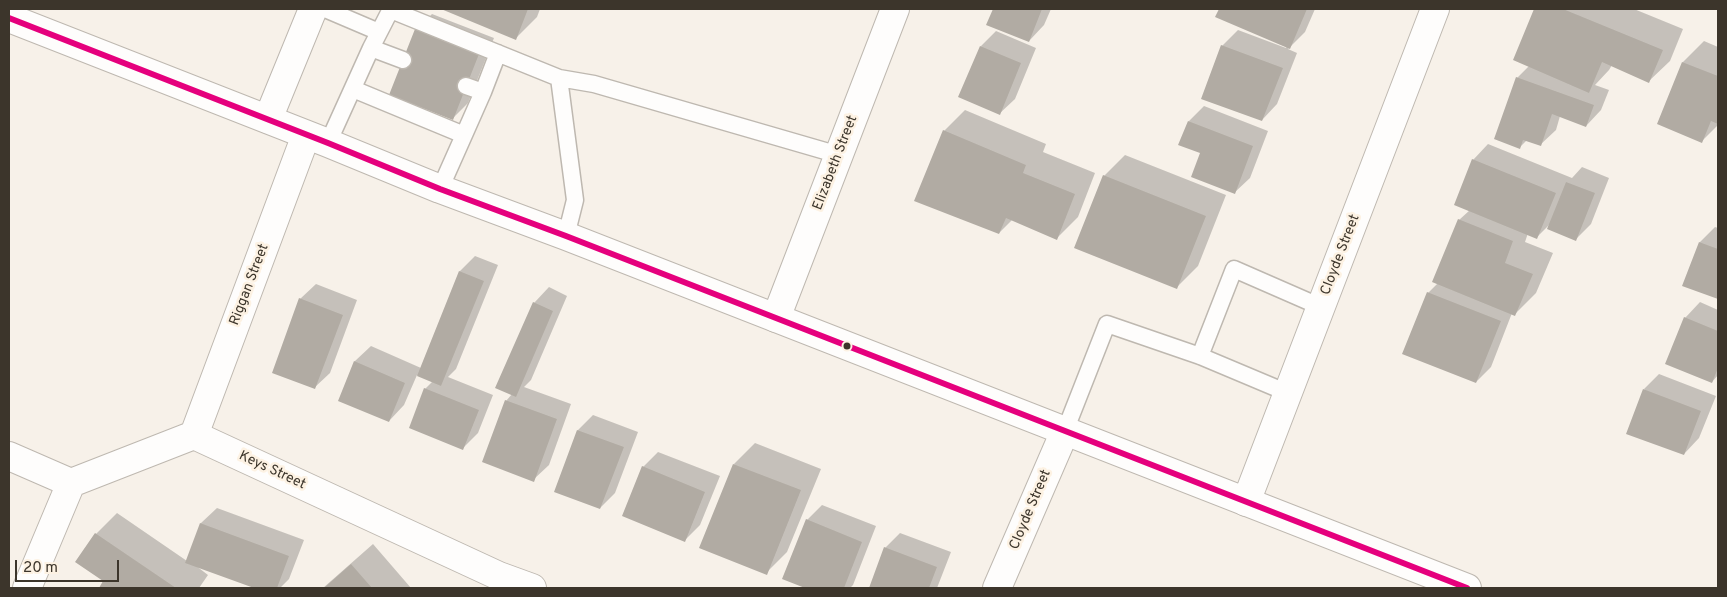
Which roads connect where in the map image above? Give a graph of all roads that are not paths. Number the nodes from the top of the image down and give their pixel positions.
1 (313, 9) edge
2 (325, 9) edge
3 (896, 9) edge
4 (1435, 9) edge
5 (391, 10) edge
6 (9, 18) edge
7 (379, 32) junction
8 (371, 48) junction
9 (498, 53) junction
10 (403, 60) dead end
11 (558, 78) junction
12 (466, 86) dead end
13 (353, 89) junction
14 (483, 92) junction
15 (268, 119) junction
16 (464, 135) junction
17 (317, 139) junction
18 (839, 155) junction
19 (440, 189) junction
20 (566, 236) junction
21 (1321, 307) junction
22 (776, 318) junction
23 (1200, 356) junction
24 (1288, 392) junction
25 (1064, 431) junction
26 (194, 435) junction
27 (9, 456) edge
28 (71, 483) junction
29 (1246, 502) junction
30 (496, 582) edge
31 (27, 588) edge
32 (532, 588) edge
33 (997, 588) edge
34 (1467, 588) edge

1 - 15 street
2 - 7 lane
3 - 18 street, Elizabeth Street
4 - 21 street, Cloyde Street
5 - 7 lane
5 - 9 lane
6 - 15 street
7 - 8 lane
8 - 10 lane
8 - 13 lane
9 - 11 lane
9 - 14 lane
11 - 18 lane
11 - 20 lane
12 - 14 lane
13 - 16 lane
13 - 17 lane
14 - 16 lane
15 - 17 street
16 - 19 lane
17 - 19 street
17 - 26 street, Riggan Street
18 - 22 street, Elizabeth Street
19 - 20 street
20 - 22 street
21 - 23 lane
21 - 24 street, Cloyde Street
22 - 25 street
23 - 24 lane
23 - 25 lane
24 - 29 street, Cloyde Street
25 - 29 street
25 - 33 street, Cloyde Street
26 - 28 street
26 - 30 street, Keys Street
27 - 28 street
28 - 31 street
29 - 34 street
30 - 32 street, Keys Street

